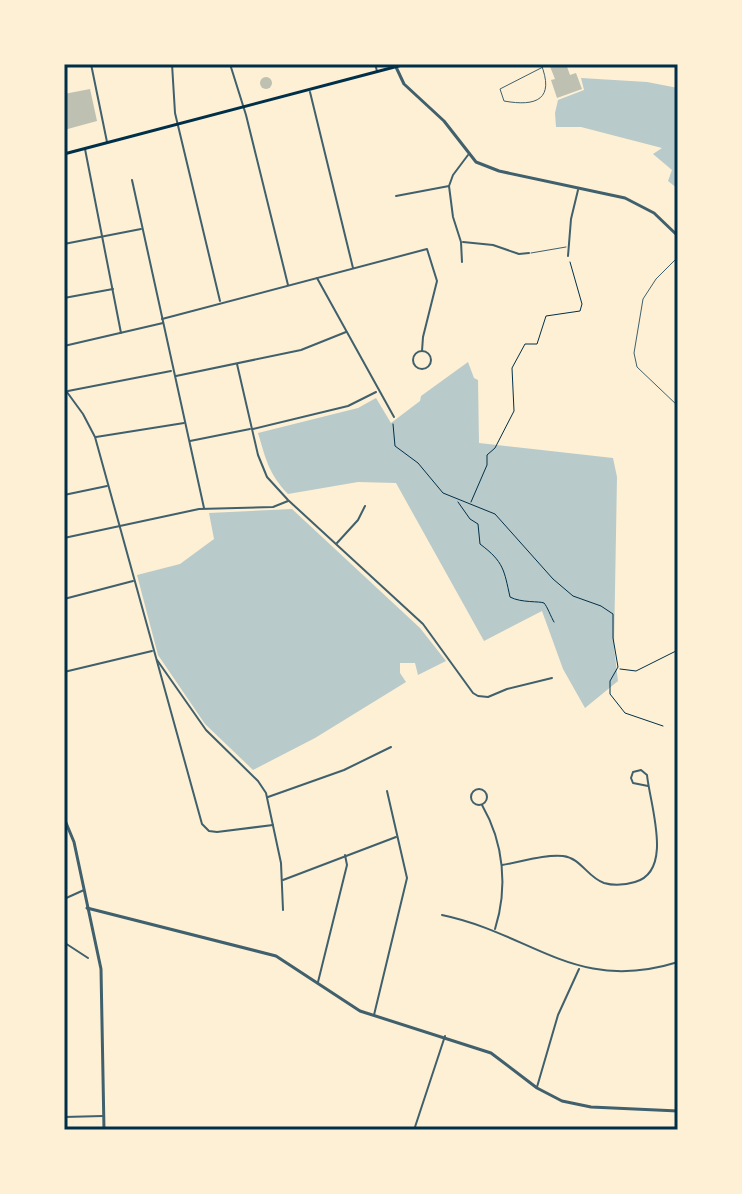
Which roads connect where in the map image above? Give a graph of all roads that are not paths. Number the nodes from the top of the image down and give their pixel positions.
1 (91, 64) edge
2 (172, 64) edge
3 (230, 64) edge
4 (375, 64) edge
5 (406, 64) edge
6 (397, 66) edge
7 (542, 66) edge
8 (377, 72) junction
9 (309, 90) junction
10 (244, 107) junction
11 (177, 125) junction
12 (107, 143) junction
13 (85, 148) junction
14 (64, 154) edge
15 (468, 155) junction
16 (132, 180) dead end
17 (449, 186) junction
18 (578, 187) junction
19 (396, 196) dead end
20 (143, 229) junction
21 (678, 236) edge
22 (103, 237) junction
23 (461, 242) junction
24 (64, 244) edge
25 (569, 246) junction
26 (529, 253) joint
27 (568, 256) road end
28 (678, 257) edge
29 (462, 262) dead end
30 (353, 269) junction
31 (317, 278) junction
32 (288, 286) junction
33 (113, 289) junction
34 (64, 298) edge
35 (221, 304) junction
36 (163, 321) junction
37 (346, 332) junction
38 (121, 333) junction
39 (64, 346) edge
40 (422, 351) junction
41 (237, 364) junction
42 (173, 371) junction
43 (174, 377) junction
44 (65, 390) edge
45 (378, 391) junction
46 (678, 406) edge
47 (394, 417) road end
48 (184, 423) junction
49 (252, 429) junction
50 (95, 437) junction
51 (188, 442) junction
52 (108, 486) junction
53 (64, 495) edge
54 (288, 500) junction
55 (365, 506) dead end
56 (204, 508) junction
57 (120, 528) junction
58 (64, 538) edge
59 (336, 544) junction
60 (135, 581) junction
61 (64, 599) edge
62 (153, 650) junction
63 (155, 656) junction
64 (64, 672) edge
65 (552, 678) dead end
66 (391, 747) dead end
67 (364, 761) junction
68 (368, 766) dead end
69 (648, 786) junction
70 (387, 791) dead end
71 (267, 797) junction
72 (482, 805) junction
73 (64, 818) edge
74 (273, 825) junction
75 (396, 837) junction
76 (345, 855) junction
77 (502, 865) junction
78 (282, 880) junction
79 (84, 890) junction
80 (64, 899) edge
81 (87, 908) junction
82 (283, 910) dead end
83 (442, 915) dead end
84 (495, 930) junction
85 (64, 933) edge
86 (64, 944) edge
87 (88, 958) dead end
88 (678, 962) edge
89 (580, 967) junction
90 (317, 983) junction
91 (374, 1016) junction
92 (445, 1036) junction
93 (537, 1088) junction
94 (678, 1111) edge
95 (103, 1116) junction
96 (64, 1117) edge
97 (104, 1130) edge
98 (414, 1130) edge

1 - 12 street
2 - 11 street
3 - 10 street
4 - 8 street
5 - 6 main road
6 - 8 main road
6 - 15 street
7 - 7 lane
8 - 9 main road
9 - 10 main road
9 - 30 street
10 - 11 main road
10 - 32 street
11 - 12 main road
11 - 35 street
12 - 13 main road
13 - 14 main road
13 - 22 street
15 - 17 street
15 - 18 street
16 - 20 street
17 - 19 street
17 - 23 street
18 - 21 street
18 - 25 street
20 - 22 street
20 - 36 street
22 - 24 street
22 - 33 street
23 - 26 street
23 - 29 street
25 - 26 lane
25 - 27 street
28 - 46 lane
30 - 31 street
30 - 40 street
31 - 32 street
31 - 37 street
32 - 35 street
33 - 34 street
33 - 38 street
35 - 36 street
36 - 38 street
36 - 42 street
37 - 41 street
37 - 45 street
38 - 39 street
40 - 40 street
41 - 43 street
41 - 49 street
42 - 43 street
42 - 44 street
43 - 48 street
44 - 50 street
45 - 47 street
45 - 49 street
48 - 50 street
48 - 51 street
49 - 51 street
49 - 54 street
50 - 52 street
51 - 56 street
52 - 53 street
52 - 57 street
54 - 56 street
54 - 59 street
55 - 59 street
56 - 57 street
57 - 58 street
57 - 60 street
59 - 65 street
60 - 61 street
60 - 62 street
62 - 63 street
62 - 64 street
63 - 71 street
63 - 74 street
66 - 67 street
67 - 68 street
67 - 71 street
69 - 69 street
69 - 77 street
70 - 75 street
71 - 74 street
72 - 72 street
72 - 77 street
73 - 79 street
74 - 78 street
75 - 76 street
75 - 91 street
76 - 78 street
76 - 90 street
77 - 84 street
78 - 82 street
79 - 80 street
79 - 81 street
81 - 90 street
81 - 95 street
83 - 84 street
84 - 89 street
85 - 86 street
86 - 87 street
88 - 89 street
89 - 93 street
90 - 91 street
91 - 92 street
92 - 93 street
92 - 98 street
93 - 94 street
95 - 96 street
95 - 97 street

